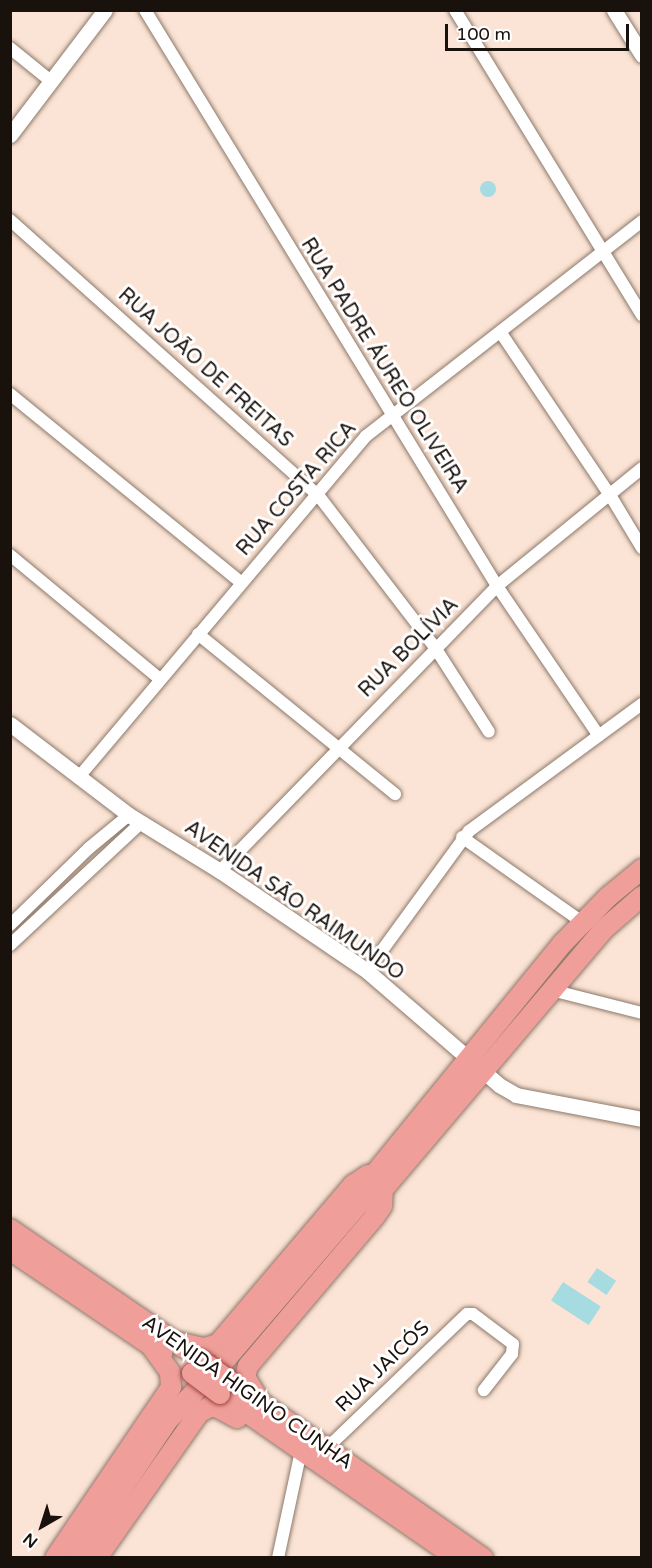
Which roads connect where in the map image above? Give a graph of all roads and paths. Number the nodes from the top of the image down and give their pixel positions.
1 (105, 10) edge
2 (145, 10) edge
3 (455, 10) edge
4 (614, 10) edge
5 (10, 48) edge
6 (642, 55) edge
7 (52, 82) junction
8 (10, 135) edge
9 (10, 220) edge
10 (642, 221) edge
11 (601, 251) junction
12 (642, 315) edge
13 (501, 333) junction
14 (10, 394) edge
15 (392, 417) junction
16 (642, 468) edge
17 (318, 495) junction
18 (610, 495) junction
19 (642, 548) edge
20 (10, 555) edge
21 (242, 583) junction
22 (497, 586) junction
23 (198, 634) junction
24 (436, 649) junction
25 (160, 679) junction
26 (642, 705) edge
27 (10, 724) edge
28 (489, 732) dead end
29 (599, 736) junction
30 (339, 746) junction
31 (78, 778) junction
32 (395, 794) dead end
33 (135, 819) junction
34 (462, 837) junction
35 (642, 869) edge
36 (220, 871) junction
37 (642, 896) edge
38 (582, 922) junction
39 (10, 926) edge
40 (10, 945) edge
41 (367, 971) junction
42 (551, 990) junction
43 (642, 1012) edge
44 (468, 1057) junction
45 (483, 1071) junction
46 (642, 1119) edge
47 (379, 1182) junction
48 (10, 1229) edge
49 (10, 1250) edge
50 (173, 1341) junction
51 (152, 1347) junction
52 (196, 1367) junction
53 (225, 1388) junction
54 (484, 1390) dead end
55 (261, 1404) junction
56 (262, 1424) junction
57 (326, 1449) junction
58 (301, 1451) junction
59 (447, 1554) edge
60 (56, 1557) edge
61 (75, 1557) edge
62 (97, 1557) edge
63 (278, 1557) edge
64 (483, 1557) edge

1 - 7 street
2 - 15 street, RUA PADRE ÁUREO OLIVEIRA
3 - 11 street
4 - 6 street
5 - 7 street
7 - 8 street
9 - 17 street, RUA JOÃO DE FREITAS
10 - 11 street, RUA COSTA RICA
11 - 12 street
11 - 13 street, RUA COSTA RICA
13 - 15 street, RUA COSTA RICA
13 - 18 street
14 - 21 street
15 - 17 street, RUA COSTA RICA
15 - 22 street, RUA PADRE ÁUREO OLIVEIRA
16 - 18 street, RUA BOLÍVIA
17 - 21 street, RUA COSTA RICA
17 - 24 street, RUA JOÃO DE FREITAS
18 - 19 street
18 - 22 street, RUA BOLÍVIA
20 - 25 street
21 - 23 street, RUA COSTA RICA
22 - 24 street, RUA BOLÍVIA
22 - 29 street, RUA PADRE ÁUREO OLIVEIRA
23 - 25 street, RUA COSTA RICA
23 - 30 street
24 - 28 street, RUA JOÃO DE FREITAS
24 - 30 street, RUA BOLÍVIA
25 - 31 street, RUA COSTA RICA
26 - 29 street
27 - 31 street, AVENIDA SÃO RAIMUNDO
29 - 34 street
30 - 32 street
30 - 36 street, RUA BOLÍVIA
31 - 33 street, AVENIDA SÃO RAIMUNDO
33 - 36 street, AVENIDA SÃO RAIMUNDO
33 - 39 street
33 - 40 street
34 - 38 street
34 - 41 street
35 - 38 main road
36 - 41 street, AVENIDA SÃO RAIMUNDO
37 - 42 main road
38 - 44 main road
41 - 44 street, AVENIDA SÃO RAIMUNDO
42 - 43 street
42 - 45 main road
44 - 45 street, AVENIDA SÃO RAIMUNDO
44 - 47 main road
45 - 46 street, AVENIDA SÃO RAIMUNDO
45 - 47 main road
47 - 50 main road
47 - 55 main road
47 - 61 main road
48 - 50 main road, AVENIDA HIGINO CUNHA
49 - 51 main road, AVENIDA HIGINO CUNHA
50 - 52 main road, AVENIDA HIGINO CUNHA
51 - 52 main road, AVENIDA HIGINO CUNHA
51 - 60 main road
52 - 53 main road, AVENIDA HIGINO CUNHA, bridge
53 - 55 main road, AVENIDA HIGINO CUNHA
53 - 56 main road, AVENIDA HIGINO CUNHA
54 - 57 street, RUA JAICÓS
55 - 57 main road, AVENIDA HIGINO CUNHA
56 - 58 main road, AVENIDA HIGINO CUNHA
56 - 62 main road
57 - 64 main road, AVENIDA HIGINO CUNHA
58 - 59 main road, AVENIDA HIGINO CUNHA
58 - 63 street

